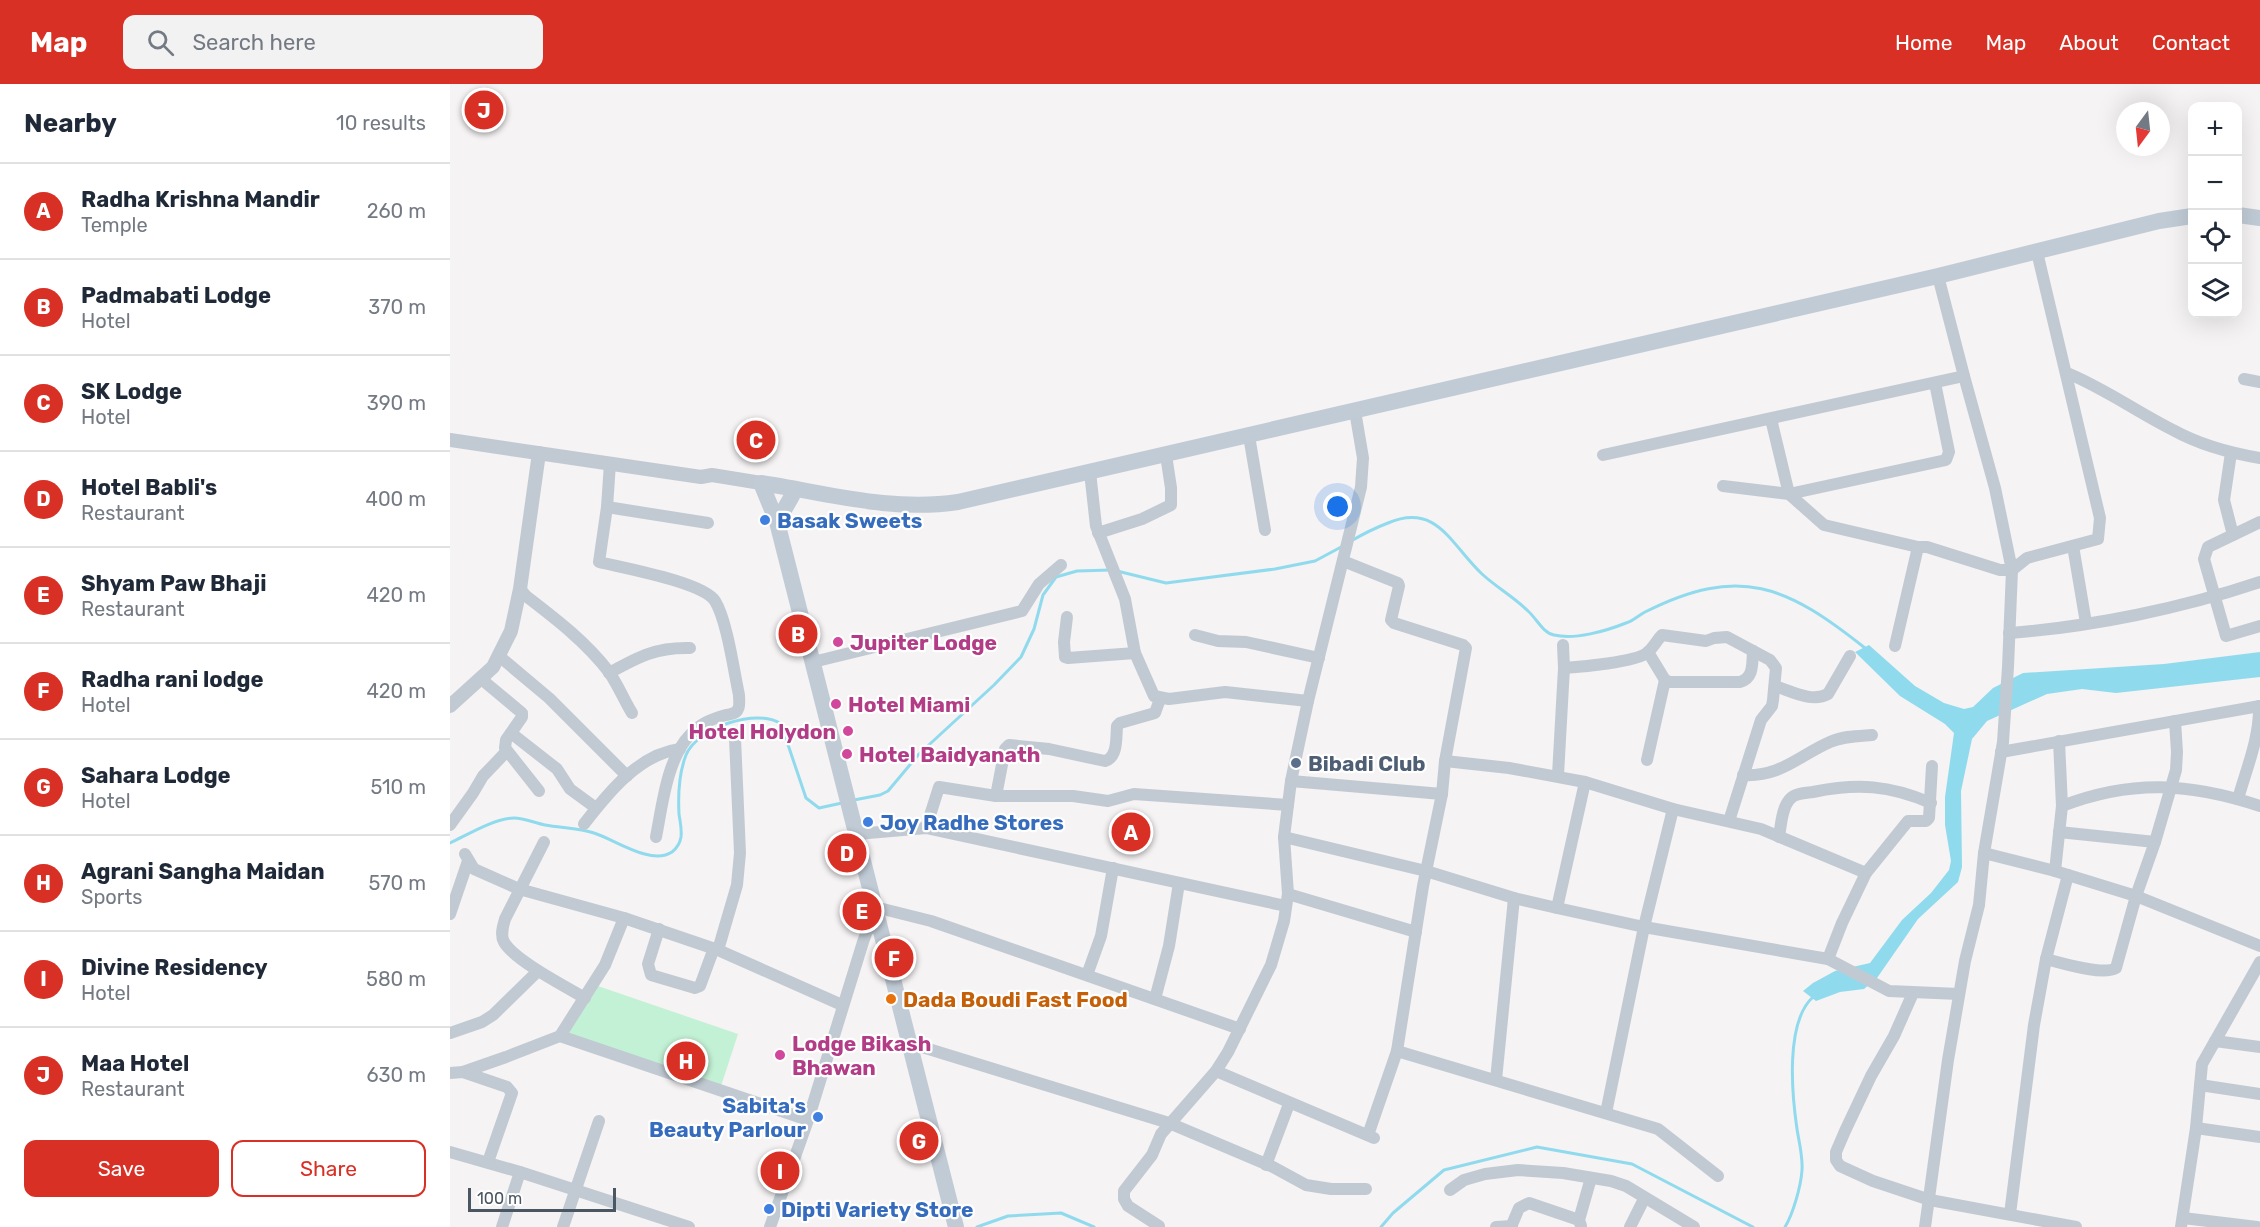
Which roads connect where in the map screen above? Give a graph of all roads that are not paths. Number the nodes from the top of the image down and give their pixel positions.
1 (2242, 216) edge
2 (2188, 217) edge
3 (2260, 218) edge
4 (2037, 252) junction
5 (1938, 276) junction
6 (2067, 373) junction
7 (1965, 376) junction
8 (2244, 380) dead end
9 (2260, 382) edge
10 (1935, 383) junction
11 (1355, 411) junction
12 (1771, 419) junction
13 (1249, 435) junction
14 (450, 440) edge
15 (539, 453) junction
16 (2231, 453) junction
17 (1166, 455) junction
18 (1603, 455) dead end
19 (2260, 458) edge
20 (610, 463) junction
21 (1090, 472) junction
22 (1723, 486) dead end
23 (762, 492) junction
24 (813, 494) junction
25 (1789, 494) junction
26 (792, 496) junction
27 (607, 507) junction
28 (777, 522) junction
29 (2260, 522) edge
30 (708, 523) dead end
31 (1265, 530) dead end
32 (1098, 533) junction
33 (2233, 535) junction
34 (2073, 546) junction
35 (1918, 547) junction
36 (1344, 560) junction
37 (1061, 565) dead end
38 (2012, 570) junction
39 (2260, 582) edge
40 (520, 589) junction
41 (2214, 597) junction
42 (1067, 617) dead end
43 (2086, 623) junction
44 (2260, 626) edge
45 (2009, 633) junction
46 (1196, 634) dead end
47 (1563, 645) dead end
48 (1895, 646) dead end
49 (690, 648) dead end
50 (1753, 651) junction
51 (1648, 652) junction
52 (1135, 653) junction
53 (499, 656) junction
54 (1850, 656) dead end
55 (1318, 658) junction
56 (813, 662) junction
57 (1564, 668) junction
58 (609, 673) junction
59 (483, 677) junction
60 (1665, 680) junction
61 (1774, 686) junction
62 (1160, 699) junction
63 (1308, 701) junction
64 (450, 706) edge
65 (2259, 706) edge
66 (632, 713) dead end
67 (2175, 721) junction
68 (511, 733) junction
69 (1872, 735) dead end
70 (735, 738) dead end
71 (2059, 741) junction
72 (2002, 747) junction
73 (680, 749) junction
74 (507, 751) junction
75 (1647, 760) dead end
76 (1445, 761) junction
77 (1932, 766) dead end
78 (1558, 775) junction
79 (1743, 775) junction
80 (627, 776) junction
81 (1291, 781) junction
82 (1585, 782) junction
83 (2172, 786) junction
84 (539, 792) dead end
85 (1442, 794) junction
86 (996, 796) junction
87 (2238, 799) junction
88 (1931, 803) junction
89 (1288, 805) junction
90 (2062, 806) junction
91 (2260, 806) edge
92 (596, 808) junction
93 (1673, 809) junction
94 (1729, 821) junction
95 (584, 824) dead end
96 (450, 825) edge
97 (926, 828) junction
98 (856, 830) junction
99 (2060, 832) junction
100 (656, 837) dead end
101 (1284, 837) junction
102 (1779, 837) junction
103 (544, 842) dead end
104 (2155, 842) junction
105 (1984, 853) junction
106 (1113, 868) junction
107 (1426, 871) junction
108 (2055, 871) junction
109 (1866, 873) junction
110 (2068, 875) junction
111 (1179, 883) junction
112 (519, 889) junction
113 (2136, 896) junction
114 (1514, 898) junction
115 (1287, 900) junction
116 (1557, 908) junction
117 (450, 914) edge
118 (877, 915) junction
119 (624, 918) junction
120 (1644, 927) junction
121 (659, 929) junction
122 (1416, 932) junction
123 (2260, 946) edge
124 (716, 949) junction
125 (1828, 959) junction
126 (2046, 959) junction
127 (2260, 963) edge
128 (538, 971) junction
129 (1087, 975) junction
130 (1913, 993) junction
131 (1959, 994) junction
132 (585, 998) junction
133 (1155, 999) junction
134 (842, 1005) junction
135 (1240, 1029) junction
136 (450, 1033) edge
137 (560, 1036) junction
138 (2215, 1041) junction
139 (909, 1043) junction
140 (2260, 1047) edge
141 (1397, 1051) junction
142 (1216, 1071) junction
143 (463, 1072) junction
144 (450, 1073) edge
145 (1496, 1080) junction
146 (2200, 1085) junction
147 (2260, 1094) edge
148 (1289, 1104) junction
149 (1606, 1113) junction
150 (808, 1120) junction
151 (599, 1121) dead end
152 (1169, 1123) junction
153 (2196, 1128) junction
154 (2260, 1137) edge
155 (450, 1152) edge
156 (488, 1162) junction
157 (1266, 1165) junction
158 (520, 1172) junction
159 (1718, 1176) dead end
160 (1591, 1178) junction
161 (1366, 1189) dead end
162 (574, 1190) junction
163 (1450, 1190) dead end
164 (1644, 1199) junction
165 (1930, 1200) junction
166 (2010, 1214) junction
167 (2182, 1222) edge
168 (955, 1223) edge
169 (1580, 1223) edge
170 (1159, 1226) edge
171 (502, 1227) edge
172 (563, 1227) edge
173 (689, 1227) edge
174 (770, 1227) edge
175 (1496, 1227) edge
176 (1512, 1227) edge
177 (1630, 1227) edge
178 (1694, 1227) edge
179 (1925, 1227) edge
180 (2076, 1227) edge
181 (2257, 1227) edge

1 - 3 main road
2 - 4 main road
4 - 5 main road
4 - 6 street
5 - 7 street
5 - 11 main road
6 - 16 street
6 - 34 street
7 - 10 street
7 - 38 street
8 - 9 street
10 - 12 street
10 - 25 street
11 - 13 main road
11 - 36 street
12 - 18 street
12 - 25 street
13 - 17 main road
13 - 31 street
14 - 15 street
15 - 20 street
15 - 40 street
16 - 19 street
16 - 33 street
17 - 21 main road
17 - 32 street
20 - 23 street
20 - 27 street
21 - 24 main road
21 - 32 street
22 - 25 street
23 - 24 main road
23 - 26 main road
23 - 28 main road
24 - 26 main road
25 - 35 street
26 - 28 main road
27 - 30 street
27 - 73 street
28 - 56 main road
29 - 33 street
32 - 52 street
33 - 41 street
34 - 38 street
34 - 43 street
35 - 38 street
35 - 48 street
36 - 55 street
36 - 76 street
37 - 56 street
38 - 45 street
39 - 41 street
40 - 53 street
40 - 58 street
41 - 43 street
41 - 44 street
42 - 52 street
43 - 45 street
45 - 72 street
46 - 55 street
47 - 57 street
49 - 58 street
50 - 51 street
50 - 60 street
50 - 61 street
51 - 57 street
51 - 60 street
52 - 62 street
53 - 59 street
53 - 80 street
54 - 61 street
55 - 63 street
56 - 98 main road
57 - 78 street
58 - 66 street
59 - 64 street
59 - 68 street
60 - 75 street
61 - 79 street
62 - 63 street
62 - 86 street
63 - 81 street
65 - 67 street
65 - 87 street
67 - 71 street
67 - 83 street
68 - 74 street
68 - 92 street
69 - 79 street
70 - 124 street
71 - 72 street
71 - 90 street
72 - 105 street
73 - 80 street
73 - 100 street
74 - 84 street
74 - 96 street
76 - 78 street
76 - 85 street
77 - 88 street
78 - 82 street
79 - 94 street
80 - 92 street
81 - 85 street
81 - 89 street
82 - 93 street
82 - 116 street
83 - 87 street
83 - 90 street
83 - 104 street
85 - 107 street
86 - 89 street
86 - 97 street
87 - 91 street
88 - 102 street
88 - 109 street
89 - 101 street
90 - 99 street
92 - 95 street
93 - 94 street
93 - 120 street
94 - 102 street
97 - 98 street
97 - 106 street
98 - 118 main road
99 - 104 street
99 - 108 street
101 - 107 street
101 - 115 street
102 - 109 street
103 - 112 street
104 - 113 street
105 - 108 street
105 - 131 street
106 - 111 street
106 - 129 street
107 - 114 street
107 - 122 street
108 - 110 street
109 - 125 street
110 - 113 street
110 - 126 street
111 - 115 street
111 - 133 street
112 - 117 street
112 - 119 street
112 - 128 street
113 - 123 street
113 - 126 street
114 - 116 street
114 - 145 street
115 - 122 street
115 - 135 street
116 - 120 street
118 - 129 street
118 - 134 street
118 - 139 main road
119 - 121 street
119 - 132 street
120 - 125 street
120 - 149 street
121 - 124 street
121 - 124 street
122 - 141 street
124 - 134 street
125 - 130 street
126 - 166 street
127 - 138 street
128 - 132 street
128 - 136 street
129 - 133 street
130 - 131 street
130 - 165 street
131 - 165 street
132 - 137 street
133 - 135 street
134 - 150 street
135 - 142 street
137 - 143 street
137 - 150 street
138 - 140 street
138 - 146 street
139 - 152 street
139 - 168 main road
141 - 145 street
141 - 148 street
142 - 148 street
142 - 152 street
143 - 144 street
143 - 156 street
145 - 149 street
146 - 147 street
146 - 153 street
148 - 157 street
149 - 159 street
150 - 174 street
151 - 162 street
152 - 157 street
152 - 170 street
153 - 154 street
153 - 167 street
155 - 156 street
156 - 158 street
157 - 161 street
158 - 162 street
158 - 171 street
160 - 163 street
160 - 164 street
160 - 169 street
162 - 172 street
162 - 173 street
164 - 177 street
164 - 178 street
165 - 166 street
165 - 179 street
166 - 180 street
167 - 181 street
169 - 176 street
175 - 176 street

